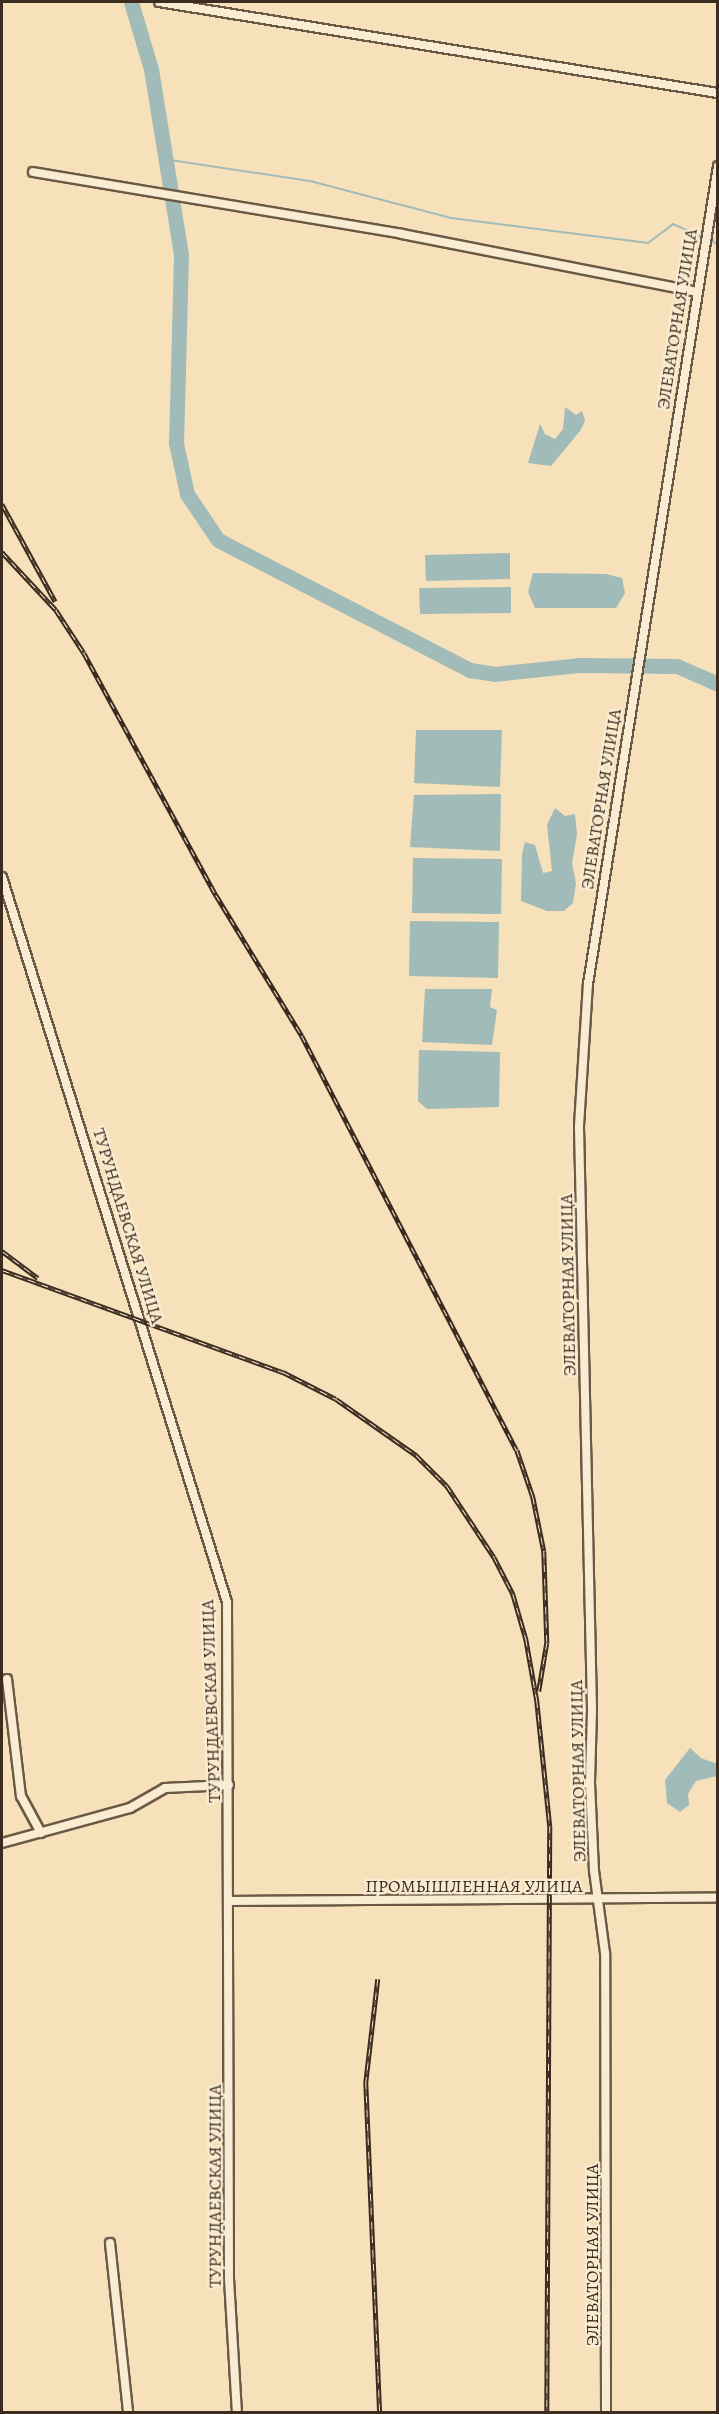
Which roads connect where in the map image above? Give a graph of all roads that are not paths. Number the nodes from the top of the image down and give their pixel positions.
1 (159, 2) edge
2 (717, 93) edge
3 (717, 166) edge
4 (33, 172) dead end
5 (697, 292) junction
6 (2, 877) edge
7 (7, 1679) dead end
8 (229, 1785) junction
9 (41, 1833) junction
10 (2, 1843) edge
11 (717, 1898) edge
12 (230, 1901) junction
13 (601, 1902) junction
14 (110, 2243) dead end
15 (128, 2412) edge
16 (237, 2412) edge
17 (606, 2412) edge

1 - 2 street
3 - 5 street, ЭЛЕВАТОРНАЯ УЛИЦА
4 - 5 street
5 - 13 street, ЭЛЕВАТОРНАЯ УЛИЦА
6 - 8 street, ТУРУНДАЕВСКАЯ УЛИЦА
7 - 9 street
8 - 9 street
8 - 12 street, ТУРУНДАЕВСКАЯ УЛИЦА
9 - 10 street
11 - 13 street, ПРОМЫШЛЕННАЯ УЛИЦА
12 - 13 street, ПРОМЫШЛЕННАЯ УЛИЦА
12 - 16 street, ТУРУНДАЕВСКАЯ УЛИЦА
13 - 17 street, ЭЛЕВАТОРНАЯ УЛИЦА
14 - 15 street

